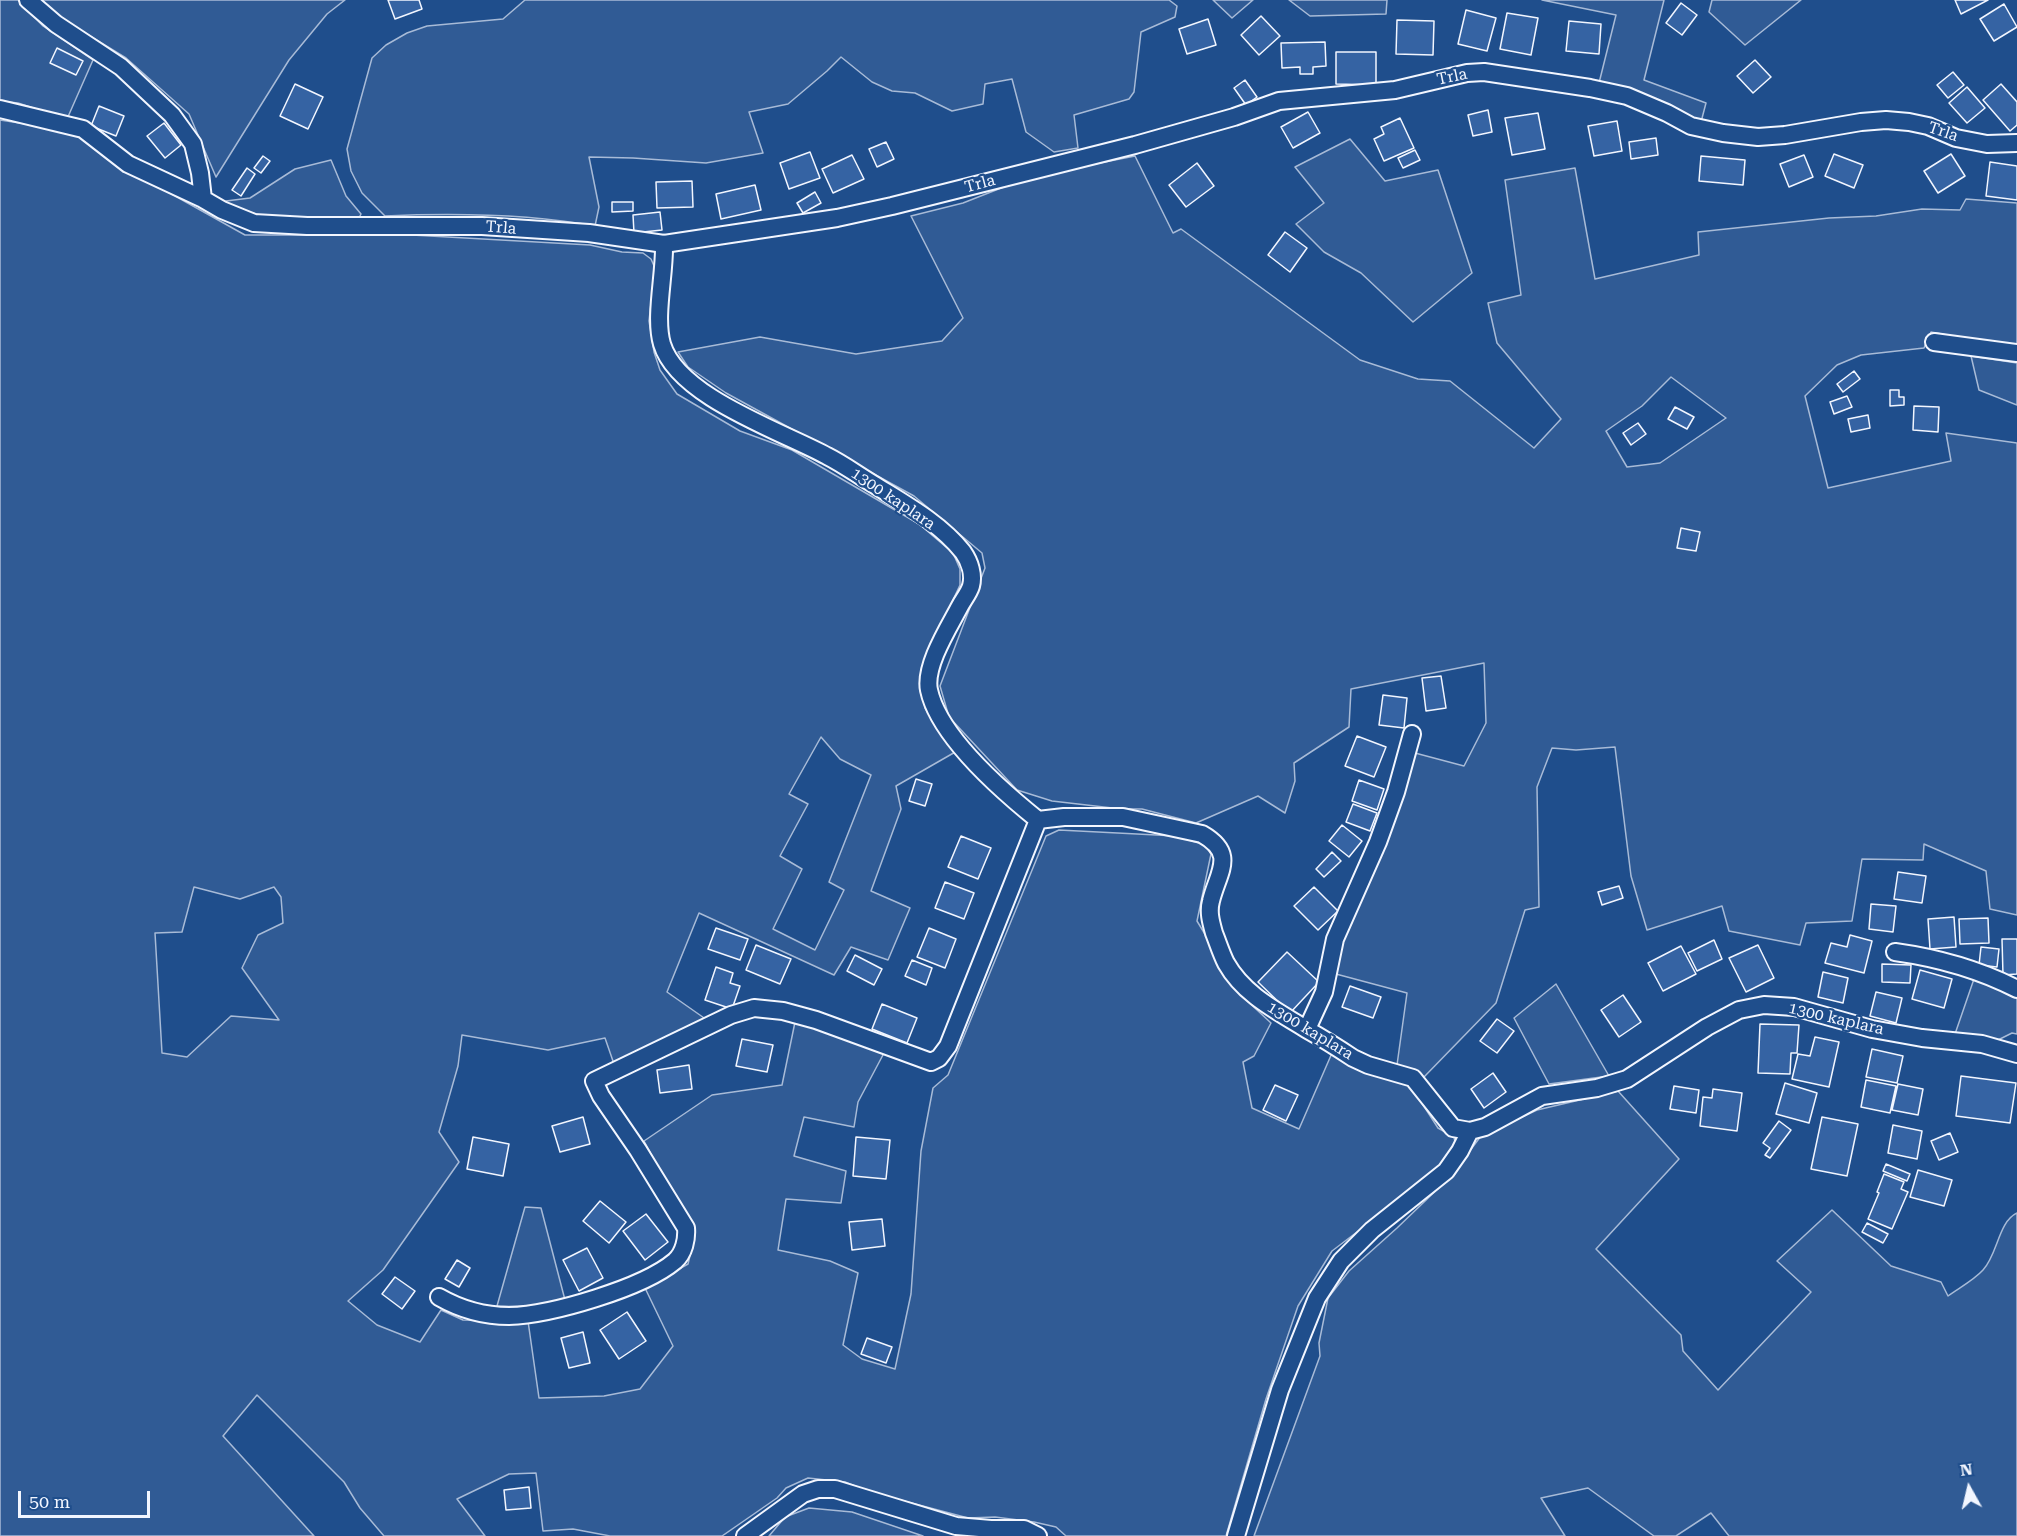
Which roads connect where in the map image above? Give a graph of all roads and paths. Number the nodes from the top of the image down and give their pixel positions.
1 (28, 0) edge
2 (0, 110) edge
3 (2017, 143) edge
4 (203, 199) junction
5 (664, 244) junction
6 (1934, 342) dead end
7 (2017, 352) edge
8 (1412, 734) dead end
9 (1038, 820) junction
10 (1895, 952) dead end
11 (2017, 989) edge
12 (1307, 1029) junction
13 (2017, 1054) edge
14 (1470, 1131) junction
15 (438, 1297) dead end
16 (745, 1536) edge
17 (1038, 1536) edge
18 (1236, 1536) edge

1 - 4 street
2 - 4 street, Trla
3 - 5 street, Trla
4 - 5 street, Trla
5 - 9 street, 1300 kaplara
6 - 7 street
8 - 12 street
9 - 12 street, 1300 kaplara
9 - 15 street
10 - 11 street
12 - 14 street, 1300 kaplara
13 - 14 street, 1300 kaplara
14 - 18 street
16 - 17 street

